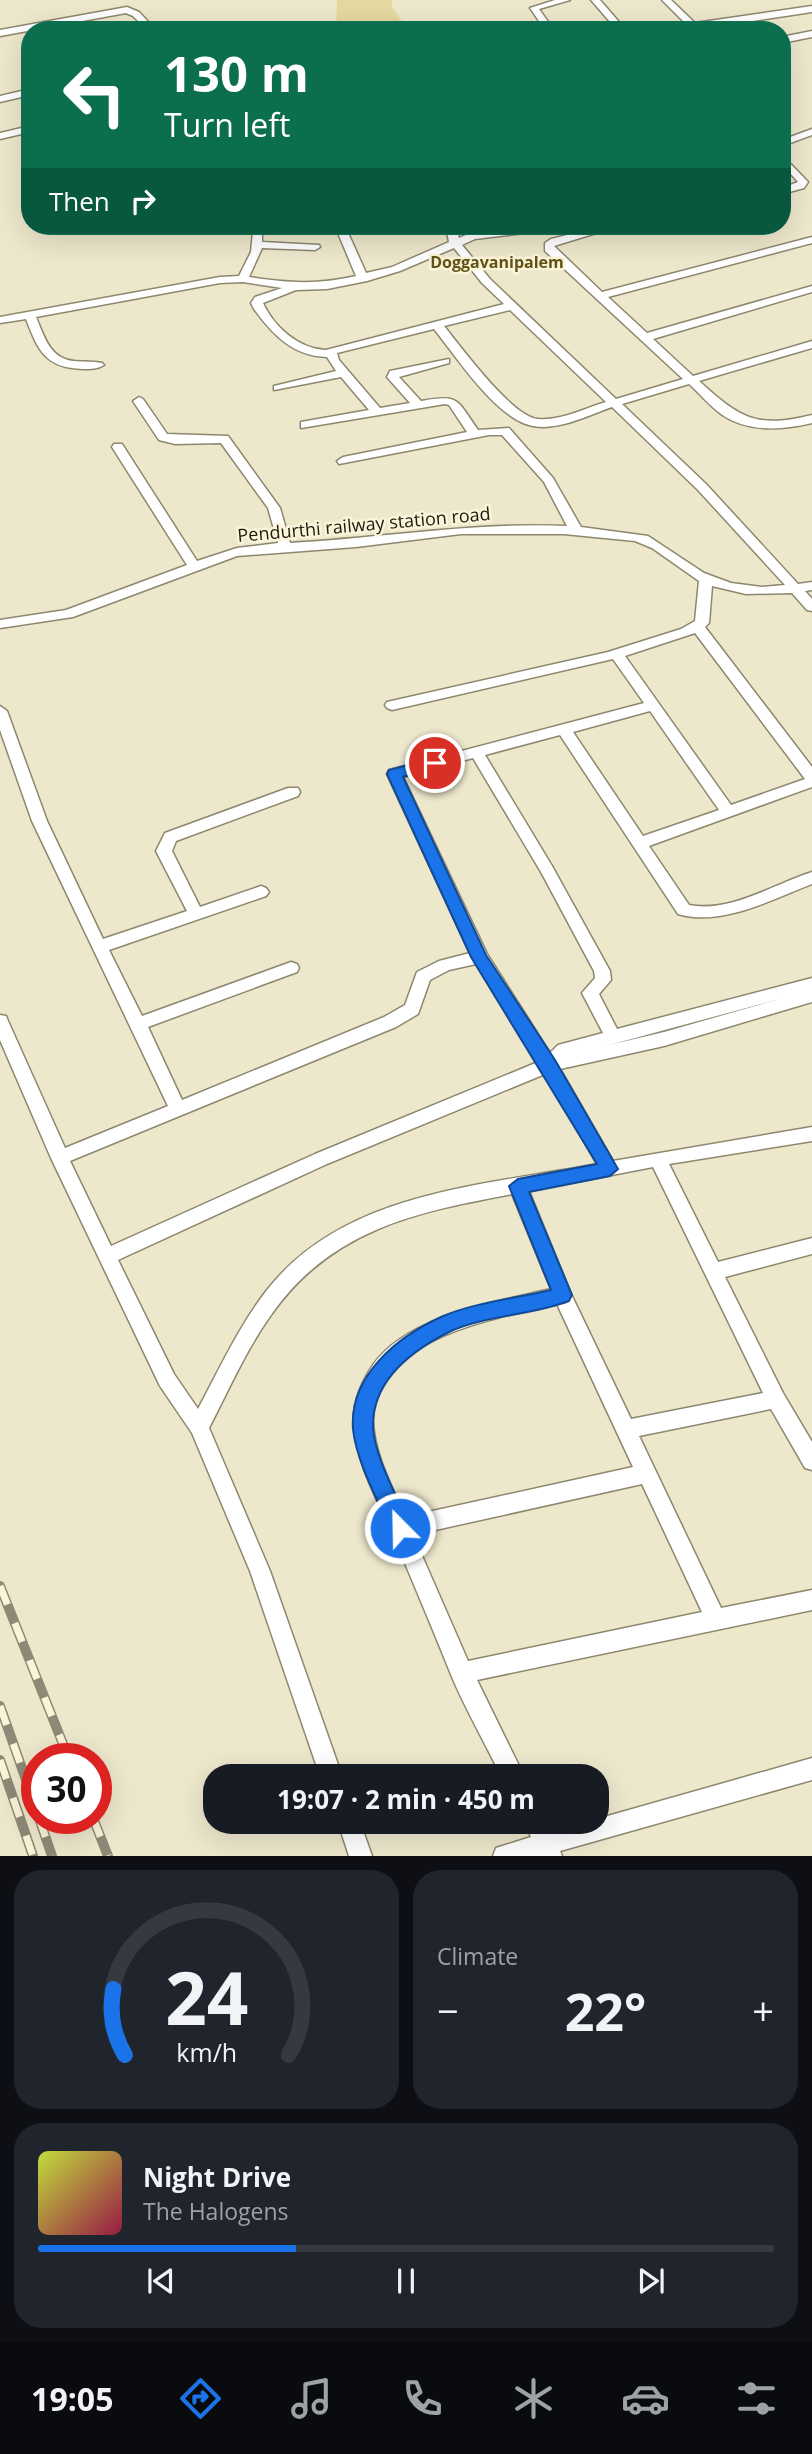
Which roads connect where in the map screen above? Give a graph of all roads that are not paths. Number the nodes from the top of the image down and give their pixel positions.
1 (566, 0) edge
2 (595, 0) edge
3 (666, 0) edge
4 (812, 9) edge
5 (66, 21) edge
6 (143, 21) edge
7 (543, 21) edge
8 (614, 21) edge
9 (688, 21) edge
10 (738, 21) edge
11 (21, 29) edge
12 (0, 33) edge
13 (812, 34) edge
14 (791, 38) edge
15 (21, 94) edge
16 (0, 99) edge
17 (21, 131) edge
18 (812, 132) edge
19 (0, 136) edge
20 (791, 140) edge
21 (791, 167) edge
22 (802, 184) junction
23 (791, 188) edge
24 (810, 196) edge
25 (259, 235) edge
26 (344, 235) edge
27 (453, 235) edge
28 (482, 235) edge
29 (583, 235) edge
30 (812, 240) edge
31 (454, 242) junction
32 (257, 244) junction
33 (315, 247) dead end
34 (243, 279) junction
35 (363, 279) junction
36 (293, 287) junction
37 (812, 289) edge
38 (600, 296) junction
39 (511, 306) junction
40 (30, 316) junction
41 (0, 320) edge
42 (437, 325) junction
43 (644, 338) junction
44 (812, 344) edge
45 (330, 354) junction
46 (445, 361) dead end
47 (99, 365) dead end
48 (343, 373) junction
49 (690, 381) junction
50 (278, 388) dead end
51 (139, 401) dead end
52 (614, 403) junction
53 (417, 404) junction
54 (376, 411) junction
55 (812, 419) edge
56 (305, 425) dead end
57 (475, 433) junction
58 (118, 447) dead end
59 (343, 461) dead end
60 (577, 533) junction
61 (285, 546) junction
62 (195, 567) junction
63 (706, 581) junction
64 (805, 587) edge
65 (812, 607) edge
66 (0, 624) edge
67 (698, 628) junction
68 (617, 653) junction
69 (392, 705) dead end
70 (652, 706) junction
71 (0, 711) edge
72 (564, 730) junction
73 (476, 752) junction
74 (812, 779) edge
75 (293, 792) dead end
76 (728, 812) junction
77 (638, 844) junction
78 (812, 878) edge
79 (261, 892) dead end
80 (196, 914) junction
81 (99, 947) junction
82 (480, 957) junction
83 (292, 968) dead end
84 (812, 984) edge
85 (812, 996) edge
86 (0, 1021) edge
87 (140, 1023) junction
88 (613, 1037) junction
89 (549, 1065) junction
90 (178, 1109) junction
91 (812, 1134) edge
92 (60, 1158) junction
93 (658, 1159) junction
94 (610, 1169) junction
95 (518, 1186) junction
96 (812, 1246) edge
97 (107, 1256) junction
98 (712, 1272) junction
99 (562, 1295) junction
100 (776, 1399) junction
101 (200, 1427) junction
102 (628, 1429) junction
103 (812, 1461) edge
104 (646, 1474) junction
105 (400, 1528) junction
106 (812, 1600) edge
107 (716, 1620) junction
108 (461, 1673) junction
109 (327, 1764) edge
110 (507, 1764) edge
111 (812, 1769) edge
112 (353, 1834) edge
113 (549, 1849) edge
114 (361, 1856) edge
115 (504, 1856) edge

1 - 7 street
2 - 8 street
3 - 9 street
4 - 10 street
5 - 6 street
11 - 12 street
13 - 14 street
15 - 16 street
17 - 19 street
18 - 20 street
21 - 22 street
22 - 23 street
22 - 24 street
25 - 32 street
26 - 35 street
27 - 31 street
28 - 31 street
29 - 38 street
30 - 38 street
31 - 35 street
31 - 39 street
32 - 33 street
32 - 34 street
34 - 36 street
34 - 40 street
35 - 36 street
36 - 45 street
37 - 43 street
38 - 43 street
39 - 42 street
39 - 52 street
40 - 41 street
40 - 47 street
42 - 45 street
42 - 52 street
43 - 49 street
44 - 49 street
45 - 48 street
46 - 53 street
48 - 50 street
48 - 54 street
49 - 52 street
49 - 55 street
51 - 61 street
52 - 64 street
53 - 54 street
53 - 57 street
54 - 56 street
57 - 59 street
57 - 60 street
58 - 62 street
60 - 61 street, Pendurthi railway station road
60 - 63 street, Pendurthi railway station road
61 - 62 street, Pendurthi railway station road
62 - 66 street, Pendurthi railway station road
63 - 64 street, Pendurthi railway station road
63 - 67 street
64 - 65 street
67 - 68 street
67 - 74 street
68 - 69 street
68 - 70 street
70 - 72 street
70 - 76 street
71 - 81 street
72 - 73 street
72 - 77 street
73 - 82 street
73 - 88 street
74 - 76 street
75 - 80 street
76 - 77 street
77 - 78 street
79 - 80 street
80 - 81 street
81 - 87 street
82 - 89 street
82 - 90 street
83 - 87 street
84 - 88 street
85 - 89 street
86 - 92 street
87 - 90 street
88 - 89 street
89 - 94 street
89 - 97 street
90 - 92 street
91 - 93 street
92 - 97 street
93 - 94 street
93 - 98 street
94 - 95 street
95 - 99 street
95 - 101 street
96 - 98 street
97 - 101 street
98 - 100 street
99 - 102 street
99 - 105 street
100 - 102 street
100 - 103 street
101 - 109 street
102 - 104 street
104 - 105 street
104 - 107 street
105 - 108 street
106 - 107 street
107 - 108 street
108 - 110 street
111 - 113 street
112 - 114 street
113 - 115 street

